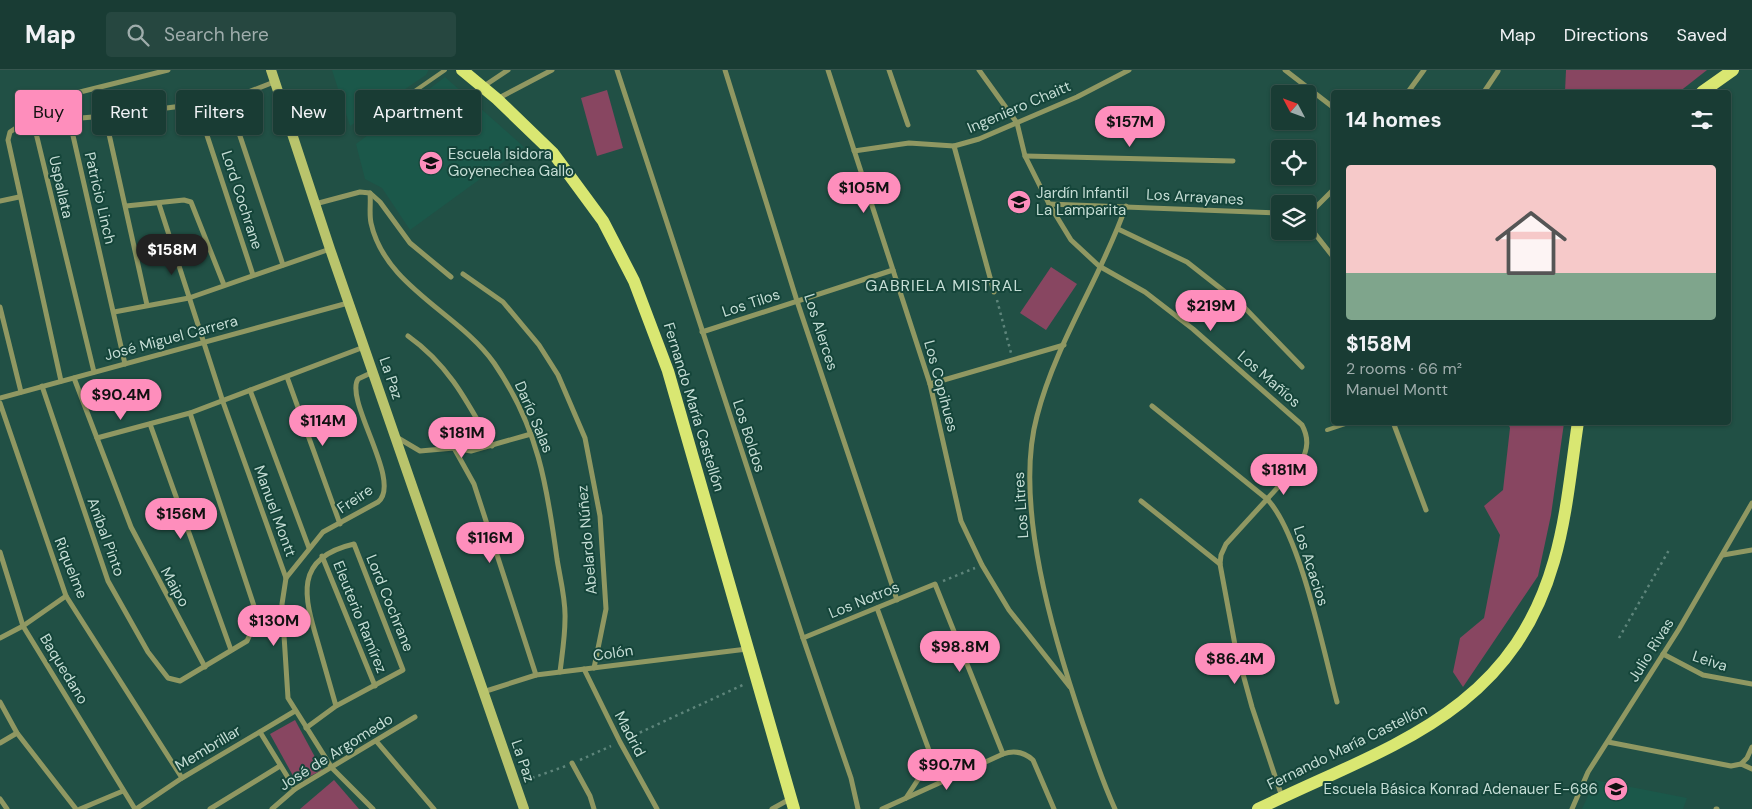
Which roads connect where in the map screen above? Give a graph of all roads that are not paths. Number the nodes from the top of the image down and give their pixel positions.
1 (168, 70) edge
2 (271, 70) edge
3 (445, 70) edge
4 (462, 70) edge
5 (508, 70) edge
6 (552, 70) edge
7 (618, 70) edge
8 (725, 70) edge
9 (828, 70) edge
10 (889, 70) edge
11 (979, 70) edge
12 (1129, 70) edge
13 (1285, 70) edge
14 (1424, 70) edge
15 (1733, 70) edge
16 (1498, 71) edge
17 (274, 82) junction
18 (483, 87) junction
19 (254, 90) edge
20 (416, 90) edge
21 (1409, 90) edge
22 (1485, 90) edge
23 (1705, 90) edge
24 (82, 92) edge
25 (497, 98) junction
26 (1331, 106) edge
27 (1017, 123) junction
28 (908, 125) dead end
29 (15, 129) edge
30 (36, 135) edge
31 (73, 135) edge
32 (109, 135) edge
33 (207, 135) edge
34 (240, 135) edge
35 (954, 146) junction
36 (854, 151) junction
37 (1025, 156) junction
38 (1233, 161) dead end
39 (1331, 191) edge
40 (370, 193) junction
41 (19, 197) junction
42 (0, 201) edge
43 (159, 204) junction
44 (315, 204) junction
45 (1049, 204) junction
46 (126, 206) junction
47 (1126, 206) junction
48 (1316, 207) edge
49 (1271, 213) edge
50 (1118, 228) junction
51 (1316, 235) edge
52 (330, 249) junction
53 (1331, 254) edge
54 (283, 265) junction
55 (1100, 266) junction
56 (893, 270) junction
57 (463, 274) dead end
58 (253, 275) junction
59 (451, 277) dead end
60 (224, 285) junction
61 (994, 292) road end
62 (189, 298) junction
63 (798, 301) junction
64 (348, 303) junction
65 (147, 305) junction
66 (0, 307) edge
67 (114, 312) junction
68 (702, 332) junction
69 (408, 336) dead end
70 (203, 342) junction
71 (1064, 345) junction
72 (364, 347) junction
73 (125, 364) junction
74 (1302, 367) dead end
75 (94, 372) junction
76 (372, 372) junction
77 (287, 377) junction
78 (74, 378) junction
79 (61, 381) junction
80 (930, 384) junction
81 (42, 386) junction
82 (250, 390) junction
83 (20, 392) junction
84 (0, 398) edge
85 (222, 402) junction
86 (0, 403) edge
87 (1152, 406) dead end
88 (190, 413) junction
89 (150, 424) junction
90 (1342, 425) edge
91 (1393, 425) edge
92 (1578, 425) edge
93 (1327, 430) dead end
94 (531, 434) junction
95 (395, 437) junction
96 (97, 438) junction
97 (492, 446) junction
98 (454, 448) junction
99 (1267, 499) junction
100 (1141, 501) dead end
101 (1752, 503) edge
102 (1426, 510) dead end
103 (340, 524) junction
104 (308, 548) junction
105 (1752, 550) edge
106 (0, 552) edge
107 (322, 556) junction
108 (1723, 556) junction
109 (1220, 564) junction
110 (286, 578) junction
111 (66, 596) junction
112 (897, 600) junction
113 (877, 608) junction
114 (24, 626) junction
115 (0, 638) edge
116 (803, 638) junction
117 (747, 649) junction
118 (230, 650) junction
119 (1663, 654) junction
120 (205, 667) junction
121 (594, 668) junction
122 (584, 669) junction
123 (560, 672) junction
124 (536, 676) junction
125 (1752, 684) edge
126 (375, 686) junction
127 (1070, 687) junction
128 (483, 692) junction
129 (0, 702) edge
130 (1337, 702) dead end
131 (336, 706) junction
132 (295, 711) junction
133 (416, 717) dead end
134 (306, 728) junction
135 (260, 732) junction
136 (17, 734) junction
137 (377, 742) junction
138 (1608, 742) junction
139 (0, 743) edge
140 (1752, 747) edge
141 (1003, 754) junction
142 (572, 763) road end
143 (1741, 764) junction
144 (280, 766) junction
145 (332, 768) junction
146 (1752, 769) edge
147 (182, 778) junction
148 (295, 788) junction
149 (122, 791) junction
150 (1282, 797) junction
151 (906, 798) junction
152 (0, 800) edge
153 (792, 804) edge
154 (7, 809) edge
155 (78, 809) edge
156 (136, 809) edge
157 (210, 809) edge
158 (272, 809) edge
159 (373, 809) edge
160 (434, 809) edge
161 (524, 809) edge
162 (594, 809) edge
163 (658, 809) edge
164 (772, 809) edge
165 (858, 809) edge
166 (882, 809) edge
167 (1054, 809) edge
168 (1115, 809) edge
169 (1258, 809) edge
170 (1572, 809) edge

1 - 24 street
2 - 17 street, La Paz
3 - 20 lane
4 - 18 main road, Fernando María Castellón
5 - 18 street
6 - 25 street
7 - 68 street, Los Boldos
8 - 63 street, Los Alerces
9 - 36 street, Los Copihues
10 - 28 street
11 - 27 street, Los Mañíos
12 - 27 street, Ingeniero Chaitt
13 - 26 street
14 - 21 street
15 - 23 main road
16 - 22 street
17 - 19 street, Uspallata
17 - 44 street, La Paz
18 - 25 main road, Fernando María Castellón
25 - 117 main road, Fernando María Castellón
27 - 35 street, Ingeniero Chaitt
27 - 37 street, Los Mañíos
29 - 41 street
30 - 75 street, Uspallata
31 - 67 street, Patricio Linch
32 - 46 street
33 - 58 street, Lord Cochrane
34 - 54 street
35 - 36 street, Ingeniero Chaitt
35 - 61 street
36 - 56 street, Los Copihues
37 - 38 street
37 - 45 street, Los Mañíos
39 - 48 street
40 - 44 street
40 - 59 street
40 - 94 street, Darío Salas
41 - 42 street
41 - 79 street
43 - 46 street
43 - 60 street
43 - 62 street, Manuel Montt
44 - 52 street, La Paz
45 - 47 street, Los Arrayanes
45 - 55 street, Los Mañíos
46 - 65 street
47 - 49 street, Los Arrayanes
47 - 50 street, Los Litres
50 - 55 street, Los Litres
50 - 74 street
51 - 53 street
52 - 54 street
52 - 64 street, La Paz
54 - 58 street
55 - 71 street, Los Litres
55 - 99 street, Los Mañíos
56 - 63 street, Los Tilos
56 - 80 street, Los Copihues
57 - 121 street, Abelardo Núñez
58 - 60 street
60 - 62 street
62 - 65 street
62 - 70 street, Manuel Montt
63 - 68 street, Los Tilos
63 - 112 street, Los Alerces
64 - 70 street, José Miguel Carrera
64 - 72 street, La Paz
65 - 67 street
66 - 83 street
67 - 73 street, Patricio Linch
68 - 116 street, Los Boldos
69 - 97 street
70 - 73 street, José Miguel Carrera
70 - 85 street, Manuel Montt
71 - 80 street
71 - 127 street, Los Litres
72 - 76 street, La Paz
72 - 77 street
73 - 75 street, José Miguel Carrera
75 - 78 street, José Miguel Carrera
76 - 95 street, La Paz
76 - 103 street, Freire
77 - 82 street
77 - 103 street
78 - 79 street, José Miguel Carrera
78 - 96 street, Maipo
79 - 81 street, José Miguel Carrera
80 - 127 street, Los Copihues
81 - 83 street, José Miguel Carrera
81 - 120 street, Aníbal Pinto
82 - 85 street
82 - 104 street
83 - 84 street, José Miguel Carrera
85 - 88 street
85 - 110 street, Manuel Montt
86 - 111 street, Riquelme
87 - 99 street, Los Acacios
88 - 89 street
88 - 118 street
89 - 96 street
89 - 118 street
90 - 93 lane
91 - 102 street
92 - 150 main road, Fernando María Castellón
94 - 97 street
94 - 123 street, Darío Salas
95 - 98 street
95 - 128 street, La Paz
96 - 120 street, Maipo
97 - 98 street
98 - 124 street
99 - 109 street, Los Mañíos
99 - 130 street, Los Acacios
100 - 109 street
101 - 108 street, Julio Rivas
103 - 104 street, Freire
104 - 110 street, Freire
105 - 108 street
106 - 114 street, Baquedano
107 - 126 street, Eleuterio Ramírez
107 - 126 street, Lord Cochrane
107 - 131 street, Manuel Montt
108 - 119 street, Julio Rivas
109 - 150 street
110 - 132 street, Manuel Montt
111 - 114 street
111 - 147 street, Riquelme
112 - 113 street, Los Notros
112 - 141 street, Los Notros
113 - 116 street, Los Notros
113 - 151 street
114 - 115 street
114 - 149 street, Baquedano
116 - 165 street, Los Boldos
117 - 121 street, Colón
117 - 153 main road, Fernando María Castellón
118 - 120 street
119 - 125 street, Leiva
119 - 138 street, Julio Rivas
121 - 122 street, Colón
122 - 123 street, Colón
122 - 163 street, Madrid
123 - 124 street, Colón
124 - 128 street, Colón
126 - 131 street
127 - 168 street, Los Litres
128 - 161 street, La Paz
129 - 136 street
131 - 134 street
132 - 134 street, Manuel Montt
132 - 135 street, Membrillar
133 - 137 street, José de Argomedo
134 - 145 street, Manuel Montt
135 - 144 street
135 - 147 street, Membrillar
136 - 139 street
136 - 155 street
137 - 145 street, José de Argomedo
137 - 160 street
138 - 143 street
138 - 170 street, Julio Rivas
140 - 143 street
141 - 151 street
141 - 167 street
142 - 162 street
143 - 146 street
144 - 148 street
144 - 157 street
145 - 148 street, José de Argomedo
145 - 159 street, Manuel Montt
147 - 156 street, Membrillar
148 - 158 street, José de Argomedo
149 - 155 street
149 - 156 street, Membrillar
150 - 169 main road, Fernando María Castellón
151 - 166 street
152 - 154 street
153 - 164 street

